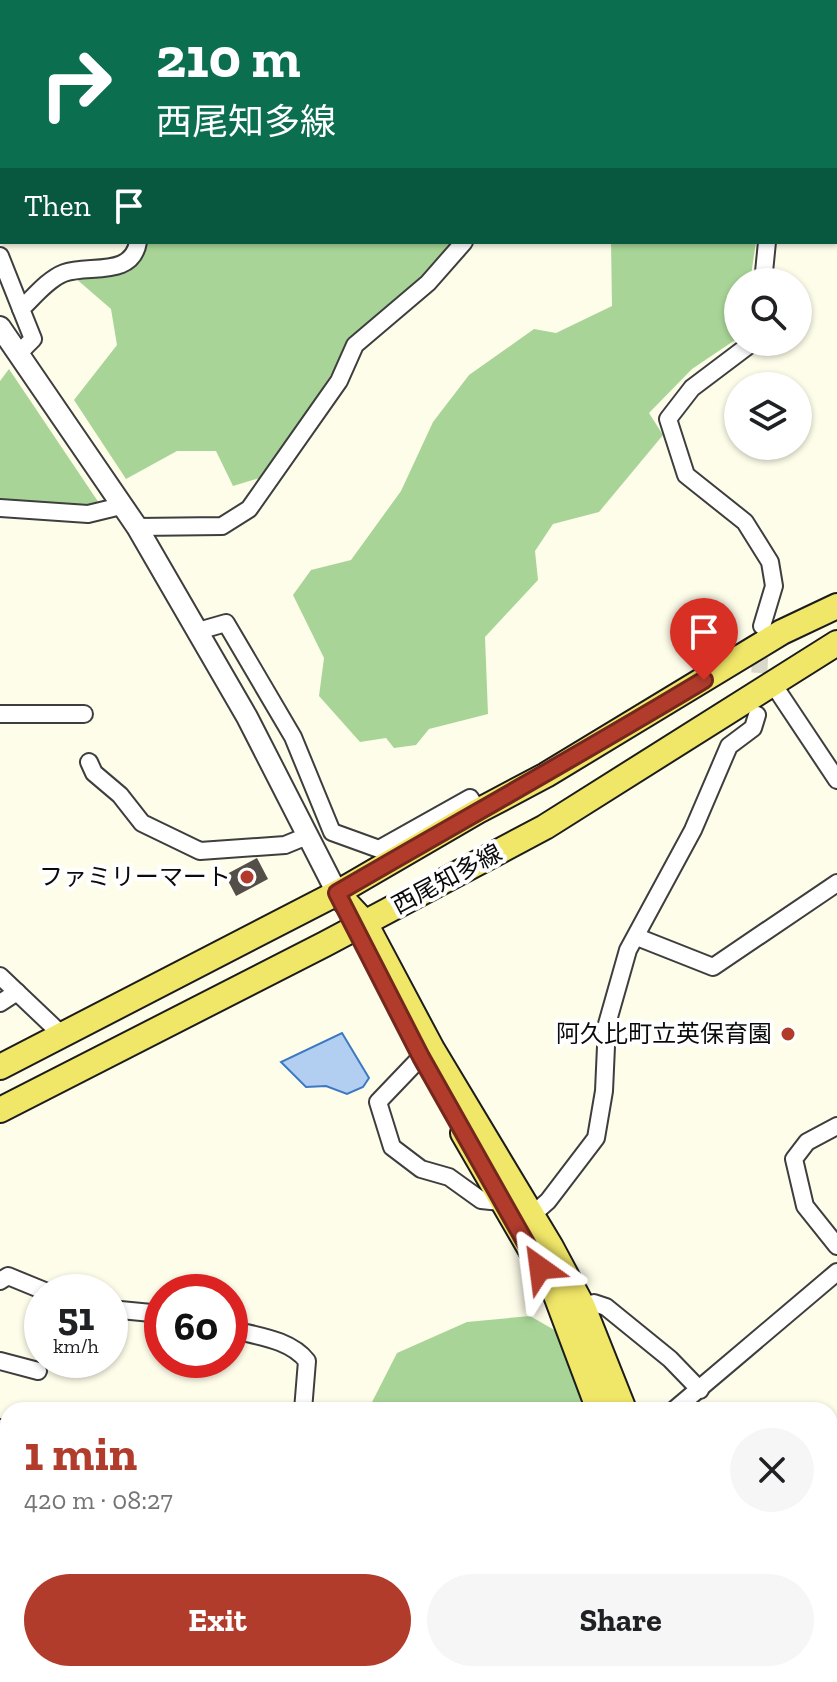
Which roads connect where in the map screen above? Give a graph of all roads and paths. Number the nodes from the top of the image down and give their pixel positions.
1 (138, 244) edge
2 (462, 244) edge
3 (767, 244) edge
4 (0, 256) edge
5 (764, 268) edge
6 (21, 309) junction
7 (0, 327) edge
8 (18, 354) junction
9 (734, 356) edge
10 (121, 506) junction
11 (0, 508) edge
12 (137, 527) junction
13 (837, 606) edge
14 (762, 626) tunnel mouth
15 (198, 631) junction
16 (837, 643) edge
17 (773, 684) junction
18 (0, 714) edge
19 (84, 714) dead end
20 (757, 715) tunnel mouth
21 (89, 762) dead end
22 (837, 780) edge
23 (478, 811) junction
24 (307, 836) junction
25 (837, 883) edge
26 (337, 893) junction
27 (359, 926) junction
28 (637, 937) junction
29 (0, 976) edge
30 (17, 992) junction
31 (0, 1003) edge
32 (60, 1033) junction
33 (421, 1057) junction
34 (0, 1067) edge
35 (0, 1110) edge
36 (837, 1126) edge
37 (501, 1202) junction
38 (531, 1216) junction
39 (837, 1246) edge
40 (837, 1272) edge
41 (0, 1281) edge
42 (24, 1283) edge
43 (583, 1307) junction
44 (248, 1334) edge
45 (0, 1361) edge
46 (24, 1367) edge
47 (699, 1397) edge
48 (304, 1402) edge
49 (596, 1402) edge
50 (621, 1402) edge

1 - 6 street
2 - 12 street
3 - 5 street
4 - 6 street
6 - 8 street
7 - 8 street
8 - 10 street
9 - 14 street
10 - 11 street
10 - 12 street
12 - 15 street
13 - 23 main road, 西尾知多線
15 - 23 street
15 - 24 street
16 - 17 main road, 西尾知多線
17 - 22 street
17 - 27 main road, 西尾知多線
18 - 19 street
20 - 28 street
21 - 24 street
23 - 26 main road, 西尾知多線
24 - 26 street
25 - 28 street
26 - 27 main road
26 - 32 main road, 西尾知多線
27 - 33 main road
27 - 35 main road, 西尾知多線
27 - 38 main road
28 - 38 street
29 - 30 street
30 - 31 street
30 - 32 street
32 - 34 main road, 西尾知多線
33 - 37 main road
33 - 37 street
36 - 39 street
37 - 49 main road
38 - 43 main road
40 - 47 street
41 - 42 street
43 - 47 street
43 - 50 main road
44 - 48 street
45 - 46 street

